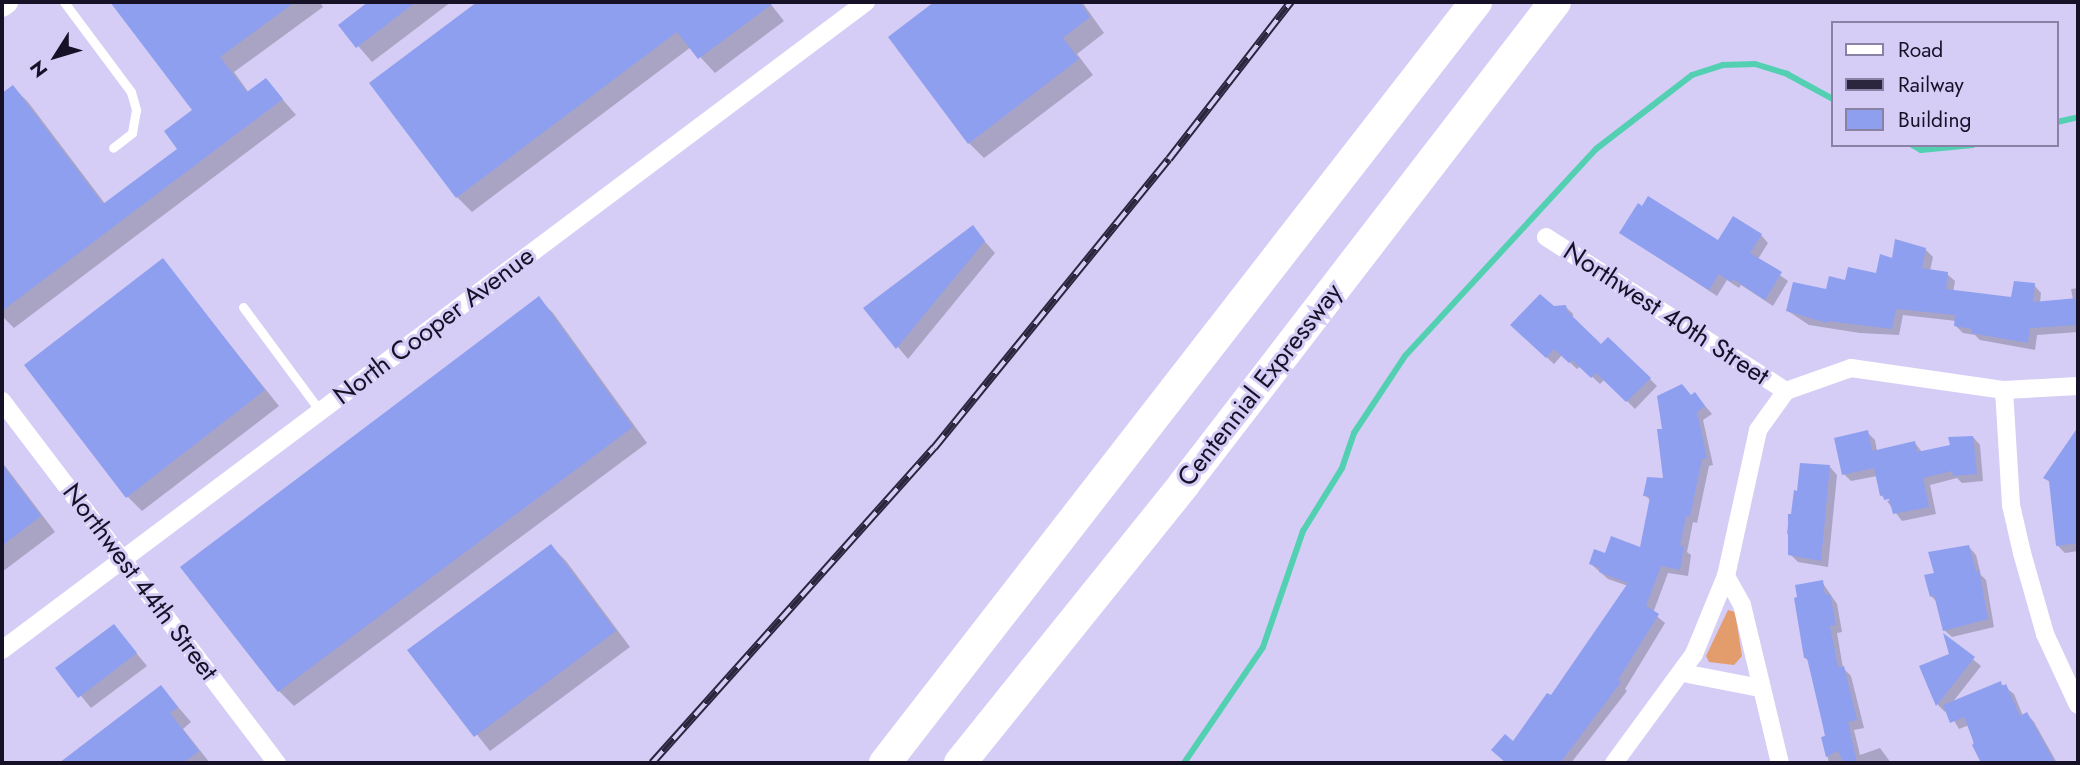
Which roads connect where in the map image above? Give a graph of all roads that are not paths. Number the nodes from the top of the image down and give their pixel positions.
1 (64, 2) edge
2 (866, 2) edge
3 (1476, 2) edge
4 (1555, 2) edge
5 (113, 148) dead end
6 (1546, 237) dead end
7 (243, 307) dead end
8 (2078, 386) edge
9 (2004, 390) junction
10 (1787, 391) junction
11 (2, 401) edge
12 (320, 411) junction
13 (122, 560) junction
14 (1726, 576) junction
15 (2, 650) edge
16 (1683, 673) junction
17 (1760, 688) junction
18 (2078, 705) edge
19 (277, 763) edge
20 (884, 763) edge
21 (960, 763) edge
22 (1614, 763) edge
23 (1780, 763) edge

1 - 5 lane
2 - 12 street, North Cooper Avenue
3 - 20 highway
4 - 21 highway, Centennial Expressway
6 - 10 street, Northwest 40th Street
7 - 12 lane
8 - 9 street
9 - 10 street
9 - 18 street
10 - 14 street
11 - 13 street, Northwest 44th Street
12 - 13 street, North Cooper Avenue
13 - 15 street, North Cooper Avenue
13 - 19 street, Northwest 44th Street
14 - 16 street
14 - 17 street
16 - 17 street
16 - 22 street
17 - 23 street

